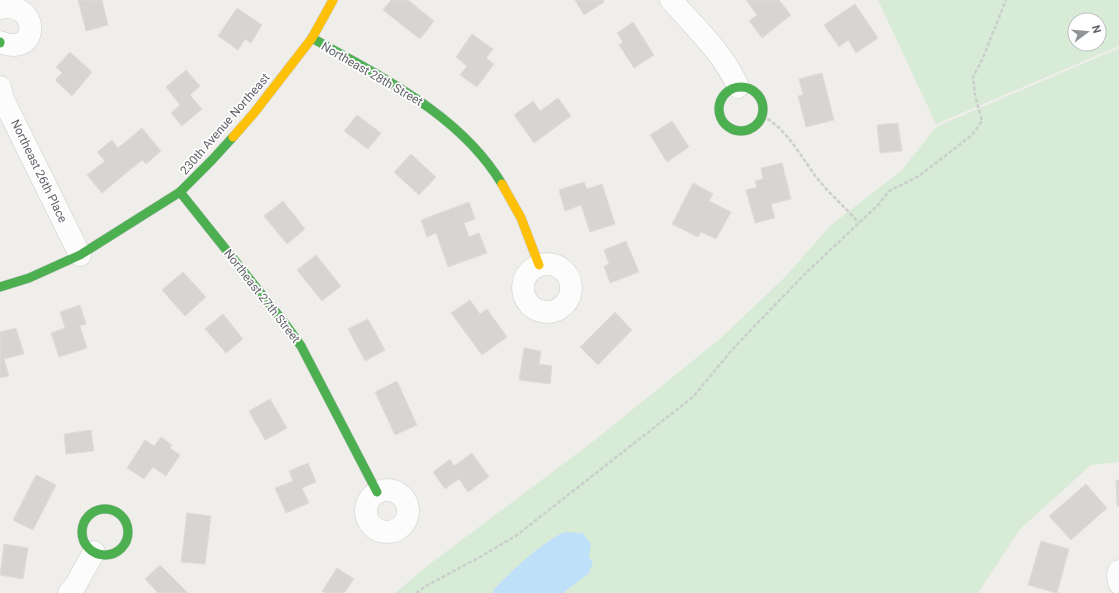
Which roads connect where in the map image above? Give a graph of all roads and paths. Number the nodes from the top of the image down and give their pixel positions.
1 (333, 0) edge
2 (671, 0) edge
3 (1006, 0) edge
4 (0, 8) edge
5 (312, 38) junction
6 (0, 42) edge
7 (0, 87) edge
8 (738, 87) junction
9 (762, 116) junction
10 (180, 192) junction
11 (859, 223) junction
12 (80, 254) junction
13 (539, 265) dead end
14 (0, 287) edge
15 (377, 492) dead end
16 (94, 552) junction
17 (1119, 571) edge
18 (1119, 583) edge
19 (69, 593) edge
20 (416, 593) edge

1 - 5 street, 230th Avenue Northeast
2 - 8 street
3 - 11 path
4 - 6 street
5 - 10 street, 230th Avenue Northeast
5 - 13 street, Northeast 28th Street
7 - 12 street, Northeast 26th Place
8 - 9 street
8 - 9 street
9 - 11 path
10 - 12 street, 230th Avenue Northeast
10 - 15 street, Northeast 27th Street
11 - 20 path
12 - 14 street, 230th Avenue Northeast
16 - 16 street
16 - 19 street
17 - 18 street

